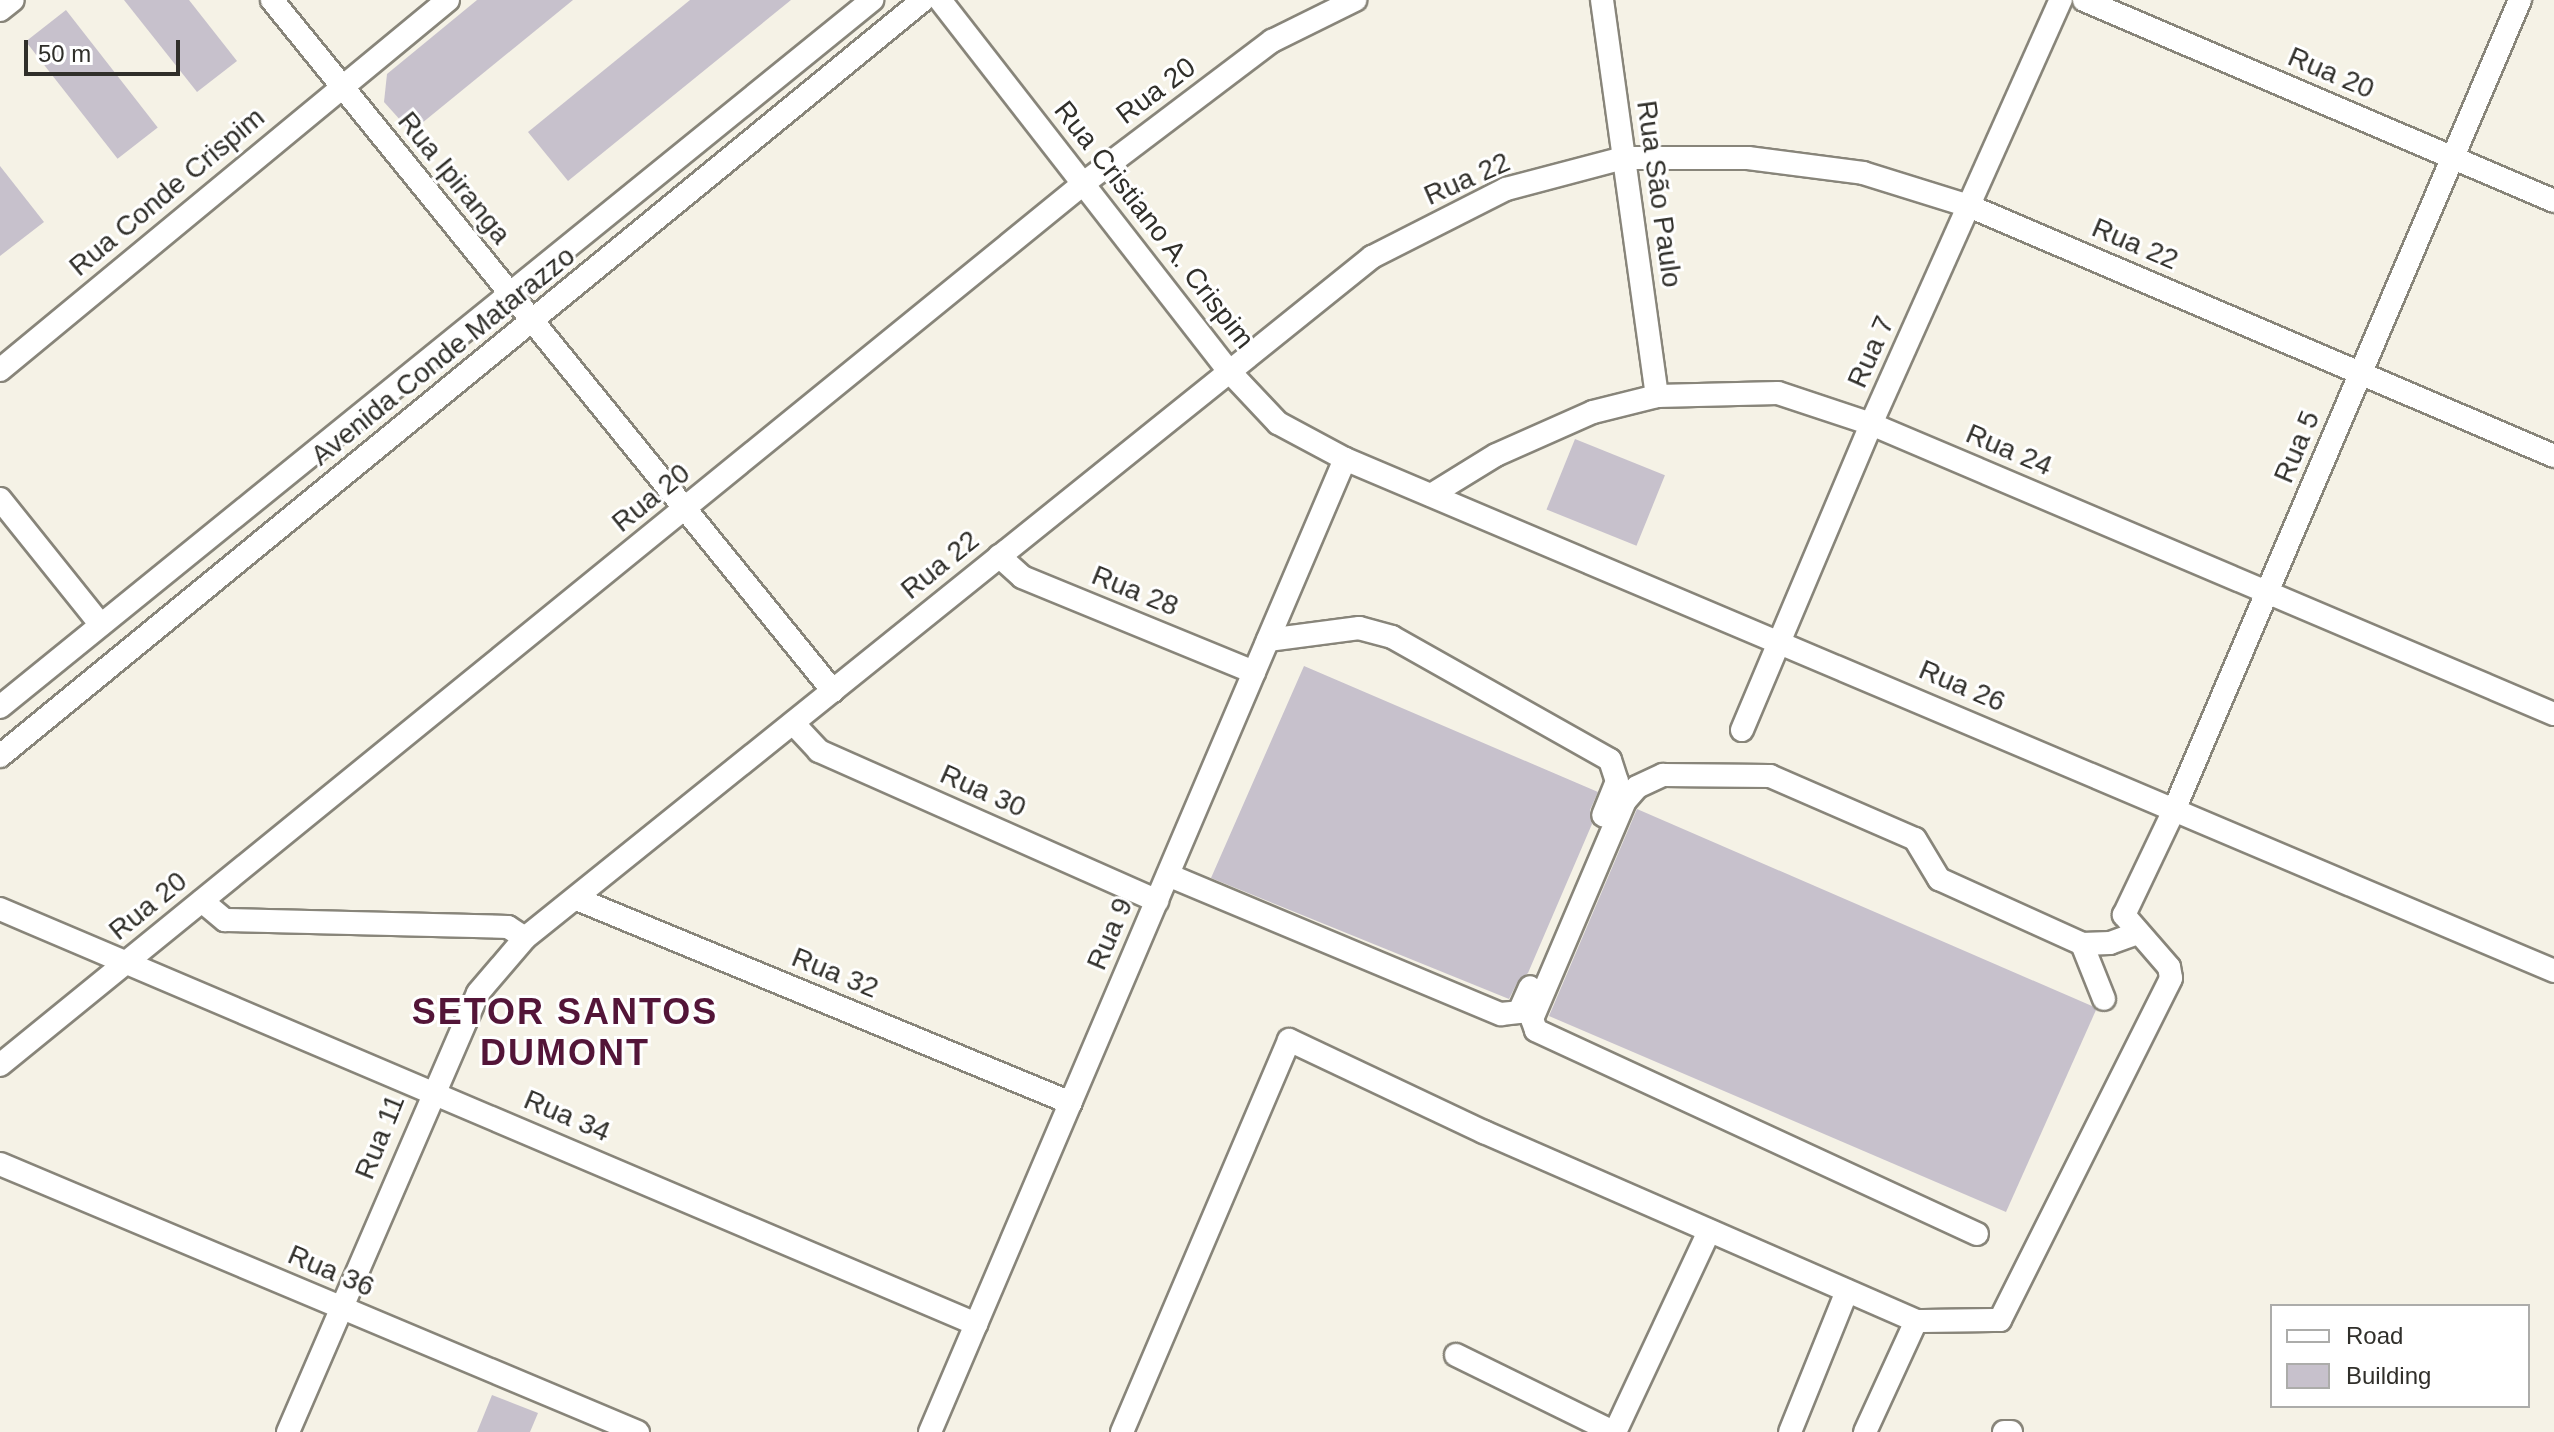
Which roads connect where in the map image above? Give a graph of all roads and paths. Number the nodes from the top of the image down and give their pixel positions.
1 (272, 0) edge
2 (448, 0) edge
3 (872, 0) edge
4 (923, 0) edge
5 (940, 0) edge
6 (1355, 0) edge
7 (1602, 0) edge
8 (2061, 0) edge
9 (2084, 0) edge
10 (2520, 0) edge
11 (341, 86) junction
12 (2453, 157) junction
13 (1623, 158) junction
14 (1084, 183) junction
15 (2554, 201) edge
16 (1969, 206) junction
17 (508, 293) junction
18 (532, 322) junction
19 (0, 370) edge
20 (1228, 370) junction
21 (2361, 373) junction
22 (1657, 396) junction
23 (1871, 424) junction
24 (2554, 456) edge
25 (1345, 459) junction
26 (1431, 495) junction
27 (0, 499) edge
28 (685, 510) junction
29 (999, 556) junction
30 (2267, 592) junction
31 (101, 625) junction
32 (1268, 640) junction
33 (1781, 641) junction
34 (1254, 672) junction
35 (833, 691) junction
36 (0, 707) edge
37 (2554, 714) edge
38 (793, 723) junction
39 (1742, 730) dead end
40 (0, 756) edge
41 (2174, 810) junction
42 (1168, 875) junction
43 (577, 899) junction
44 (202, 901) junction
45 (1157, 901) junction
46 (0, 909) edge
47 (2130, 924) junction
48 (525, 938) junction
49 (2082, 944) junction
50 (126, 962) junction
51 (2554, 971) edge
52 (2104, 999) dead end
53 (0, 1065) edge
54 (432, 1091) junction
55 (1071, 1103) junction
56 (0, 1164) edge
57 (1709, 1231) junction
58 (1977, 1234) dead end
59 (1847, 1291) junction
60 (342, 1308) junction
61 (1916, 1321) junction
62 (976, 1324) junction
63 (1456, 1355) dead end
64 (288, 1432) edge
65 (638, 1432) edge
66 (930, 1432) edge
67 (1122, 1432) edge
68 (1614, 1432) edge
69 (1790, 1432) edge
70 (1865, 1432) edge
71 (2004, 1432) edge
72 (2011, 1432) edge

1 - 11 street, Rua Ipiranga
2 - 11 street, Rua Conde Crispim
3 - 17 street, Avenida Conde Matarazzo
4 - 18 street, Avenida Conde Matarazzo
5 - 14 street, Rua Cristiano A. Crispim
6 - 14 street, Rua 20
7 - 13 street, Rua São Paulo
8 - 16 street, Rua 7
9 - 12 street, Rua 20
10 - 12 street, Rua 5
11 - 17 street, Rua Ipiranga
11 - 19 street, Rua Conde Crispim
12 - 15 street, Rua 20
12 - 21 street, Rua 5
13 - 16 street, Rua 22
13 - 20 street, Rua 22
13 - 22 street, Rua São Paulo
14 - 20 street, Rua Cristiano A. Crispim
14 - 28 street, Rua 20
16 - 21 street, Rua 22
16 - 23 street, Rua 7
17 - 18 street, Rua Ipiranga
17 - 31 street, Avenida Conde Matarazzo
18 - 28 street, Rua Ipiranga
18 - 40 street, Avenida Conde Matarazzo
20 - 25 street, Rua Cristiano A. Crispim
20 - 29 street, Rua 22
21 - 24 street, Rua 22
21 - 30 street, Rua 5
22 - 23 street, Rua 24
22 - 26 street, Rua 24
23 - 30 street, Rua 24
23 - 33 street, Rua 7
25 - 26 street, Rua 26
25 - 32 street, Rua 9
26 - 33 street, Rua 26
27 - 31 street
28 - 35 street, Rua Ipiranga
28 - 44 street, Rua 20
29 - 34 street, Rua 28
29 - 35 street, Rua 22
30 - 37 street, Rua 24
30 - 41 street, Rua 5
31 - 36 street, Avenida Conde Matarazzo
32 - 34 street, Rua 9
32 - 42 street
33 - 39 street, Rua 7
33 - 41 street, Rua 26
34 - 42 street, Rua 9
35 - 38 street, Rua 22
38 - 43 street, Rua 22
38 - 45 street, Rua 30
41 - 47 street, Rua 5
41 - 51 street, Rua 26
42 - 45 street, Rua 9
43 - 48 street, Rua 11
43 - 55 street, Rua 32
44 - 48 street
44 - 50 street, Rua 20
45 - 55 street, Rua 9
46 - 50 street, Rua 34
47 - 49 street
47 - 61 street
48 - 54 street, Rua 11
49 - 52 street
49 - 58 street
50 - 53 street, Rua 20
50 - 54 street, Rua 34
54 - 60 street, Rua 11
54 - 62 street, Rua 34
55 - 62 street, Rua 9
56 - 60 street, Rua 36
57 - 59 street
57 - 67 street
57 - 68 street
59 - 61 street
59 - 69 street
60 - 64 street, Rua 11
60 - 65 street, Rua 36
61 - 70 street
62 - 66 street, Rua 9
63 - 68 street
71 - 72 street

